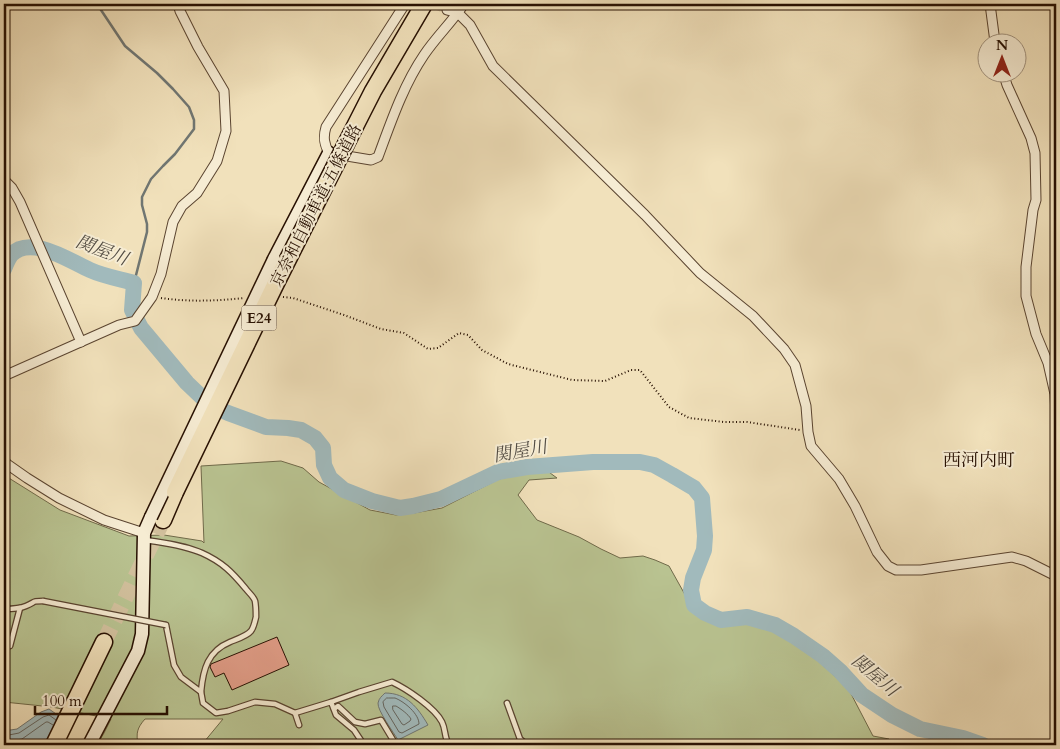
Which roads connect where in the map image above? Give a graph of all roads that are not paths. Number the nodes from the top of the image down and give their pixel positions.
1 (178, 4) edge
2 (405, 4) edge
3 (424, 4) edge
4 (464, 4) edge
5 (990, 4) edge
6 (447, 10) tunnel mouth
7 (458, 13) junction
8 (994, 32) edge
9 (1006, 82) edge
10 (329, 153) junction
11 (4, 180) edge
12 (81, 342) junction
13 (4, 376) edge
14 (1056, 415) edge
15 (4, 460) edge
16 (157, 518) junction
17 (144, 536) junction
18 (1056, 576) edge
19 (20, 608) junction
20 (4, 609) edge
21 (104, 642) tunnel mouth
22 (4, 644) edge
23 (201, 692) junction
24 (331, 702) junction
25 (507, 703) dead end
26 (334, 709) junction
27 (296, 713) junction
28 (299, 725) dead end
29 (54, 745) edge
30 (89, 745) edge
31 (364, 745) edge
32 (396, 745) edge
33 (449, 745) edge
34 (527, 745) edge

1 - 12 street
2 - 10 street
3 - 16 highway, 京奈和自動車道;五條道路 / E24, bridge
4 - 7 street
5 - 8 street
6 - 7 street
7 - 10 street
7 - 18 street
9 - 14 street
10 - 16 street, bridge
11 - 12 street
12 - 13 street
15 - 17 street
16 - 17 street
17 - 23 lane
17 - 30 street
19 - 20 lane
19 - 22 lane
19 - 23 lane, bridge
21 - 29 highway
23 - 27 lane
24 - 26 lane
24 - 27 lane
24 - 33 lane
25 - 34 lane
26 - 31 lane
26 - 32 lane
27 - 28 lane

